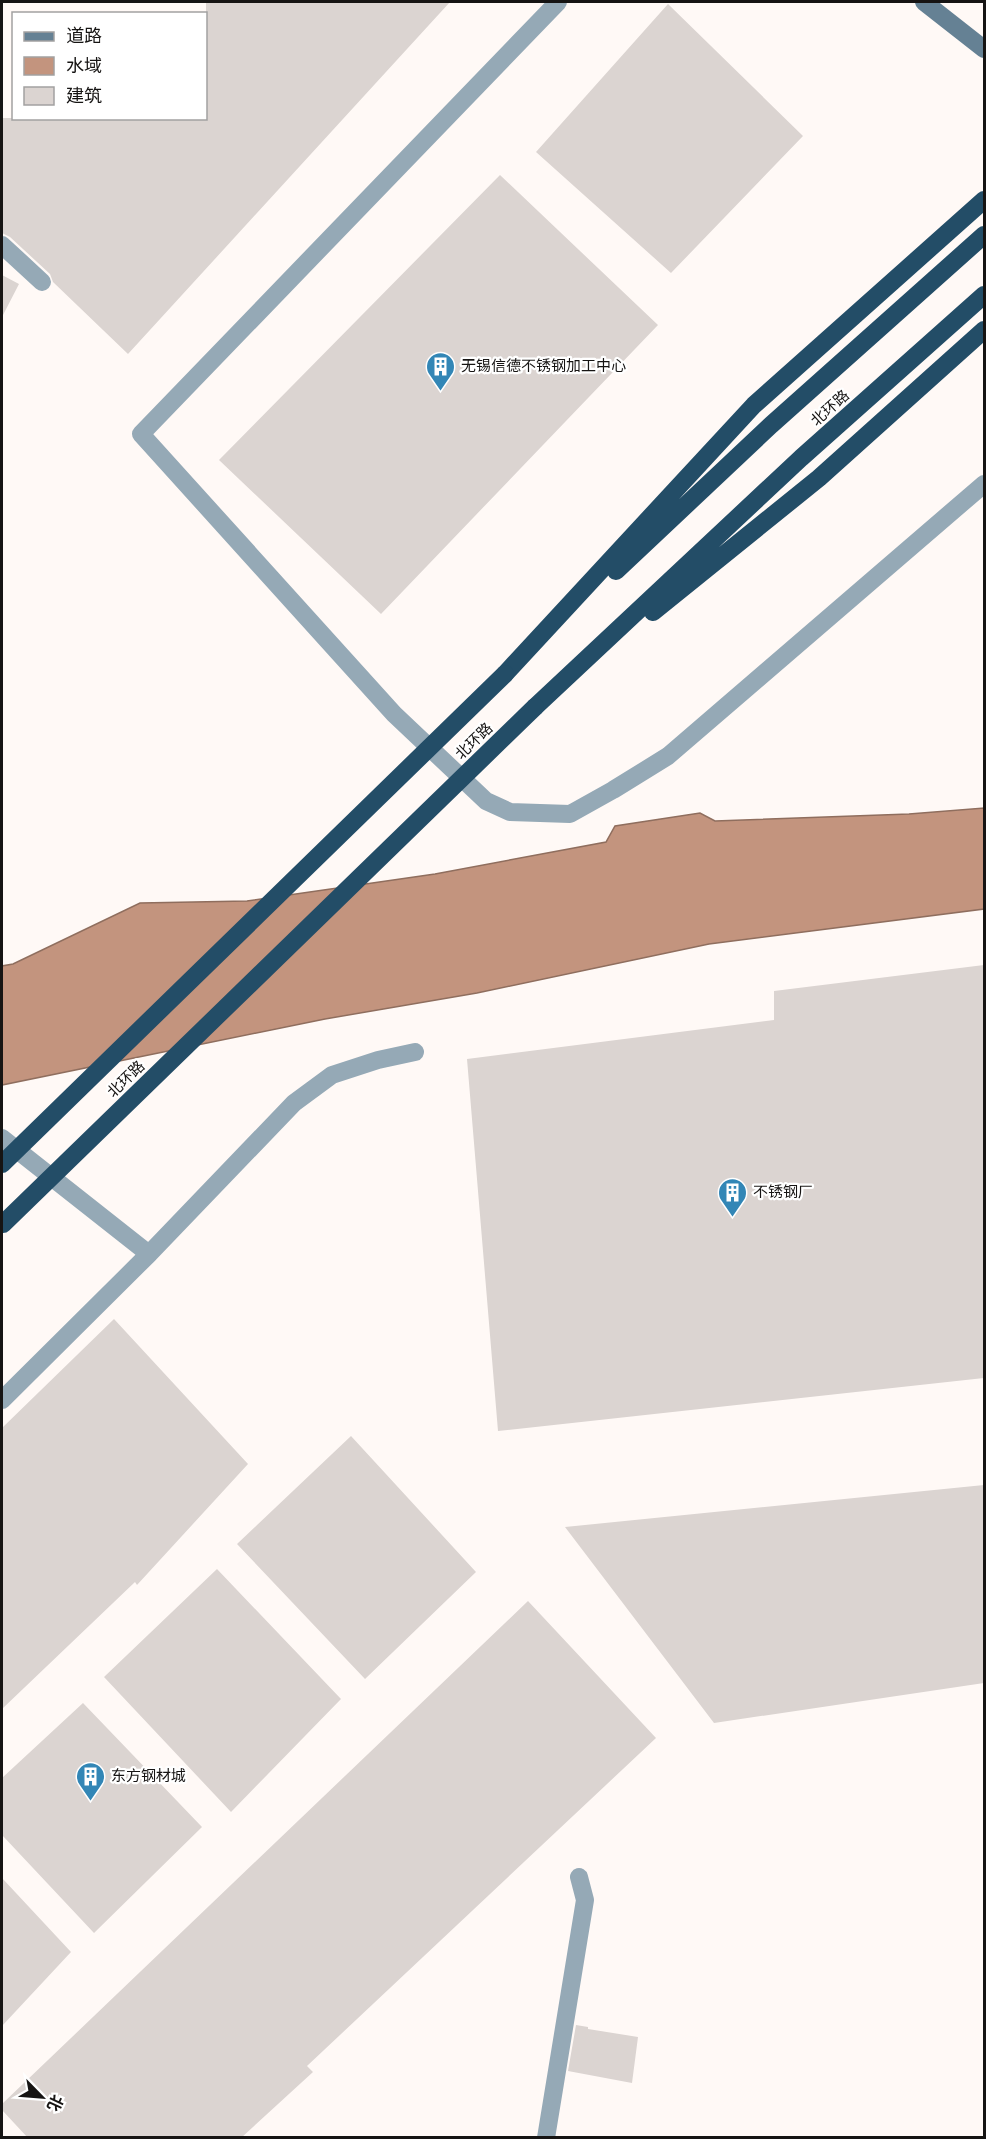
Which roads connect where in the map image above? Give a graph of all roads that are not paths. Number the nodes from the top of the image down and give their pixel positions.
1 (558, 2) edge
2 (924, 2) edge
3 (984, 49) edge
4 (984, 200) edge
5 (984, 235) edge
6 (2, 245) edge
7 (42, 282) dead end
8 (984, 295) edge
9 (984, 330) edge
10 (984, 484) edge
11 (505, 674) junction
12 (535, 707) junction
13 (415, 1052) dead end
14 (2, 1138) edge
15 (2, 1164) edge
16 (2, 1225) edge
17 (149, 1254) junction
18 (2, 1400) edge
19 (579, 1877) dead end
20 (546, 2138) edge

1 - 10 street
2 - 3 street
4 - 11 highway
5 - 11 highway, 北环路
6 - 7 street
8 - 12 highway, 北环路
9 - 12 highway
11 - 15 highway, 北环路, bridge
12 - 16 highway, 北环路, bridge
13 - 17 street
14 - 17 street
17 - 18 street
19 - 20 street

